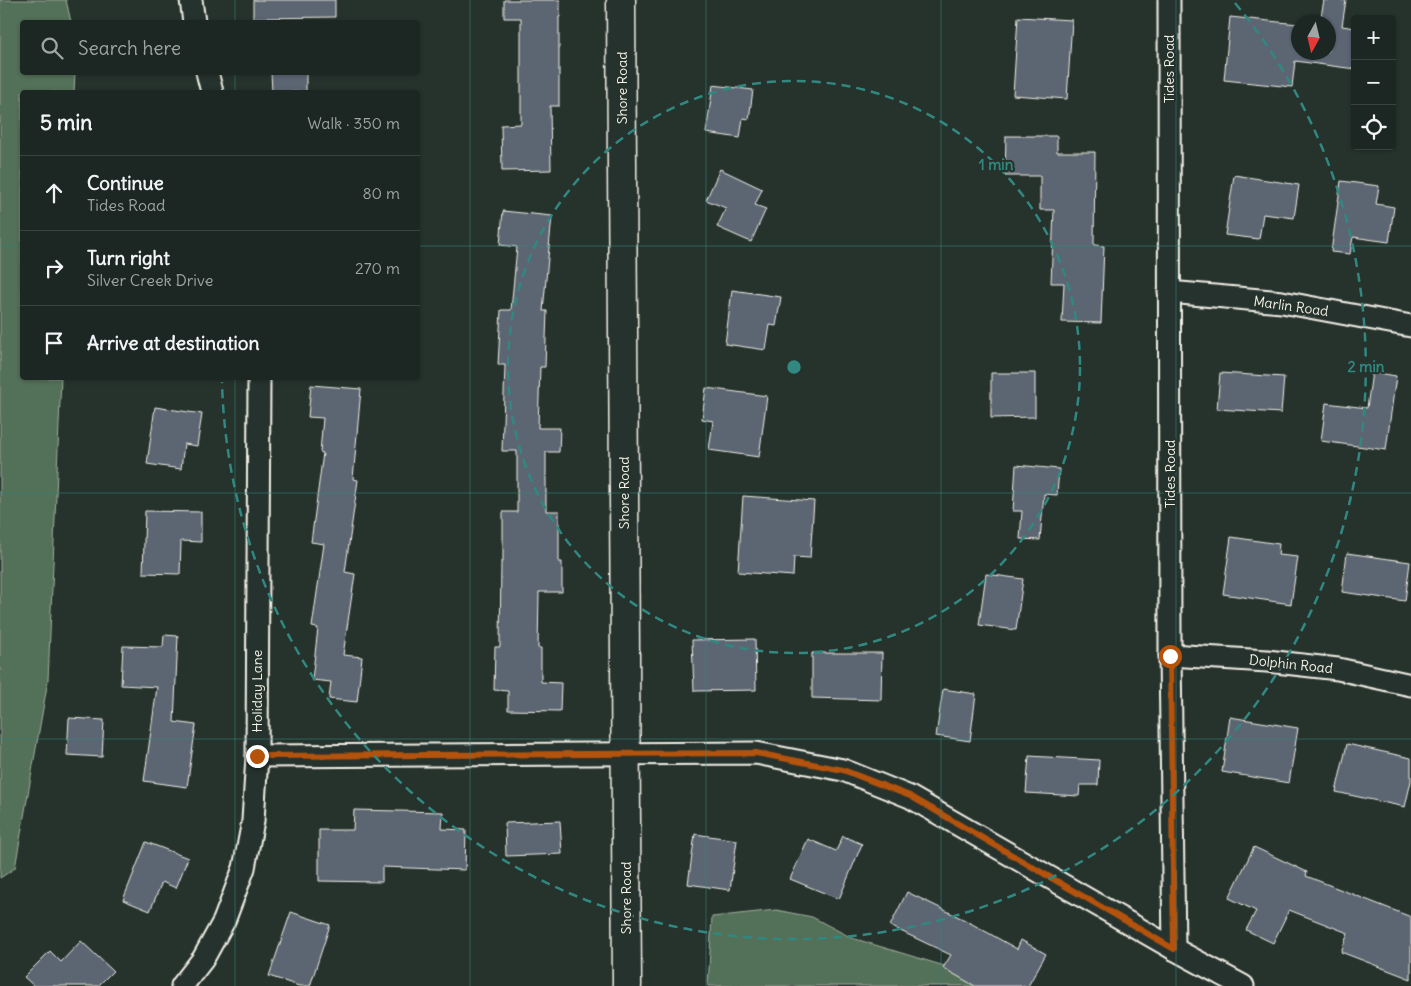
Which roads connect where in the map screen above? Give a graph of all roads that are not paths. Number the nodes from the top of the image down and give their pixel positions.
1 (191, 0) edge
2 (622, 0) edge
3 (1168, 0) edge
4 (194, 20) edge
5 (208, 75) edge
6 (212, 90) edge
7 (1169, 292) junction
8 (1411, 326) edge
9 (259, 380) edge
10 (1170, 656) junction
11 (1411, 685) edge
12 (625, 754) junction
13 (257, 756) junction
14 (1174, 949) junction
15 (182, 986) edge
16 (626, 986) edge
17 (1243, 986) edge

1 - 4 street
2 - 12 street, Shore Road
3 - 7 street, Tides Road
5 - 6 street
7 - 8 street, Marlin Road
7 - 10 street, Tides Road
9 - 13 street, Holiday Lane
10 - 11 street, Dolphin Road
10 - 14 street, Tides Road
12 - 13 street
12 - 14 street
12 - 16 street, Shore Road
13 - 15 street, Holiday Lane
14 - 17 street

